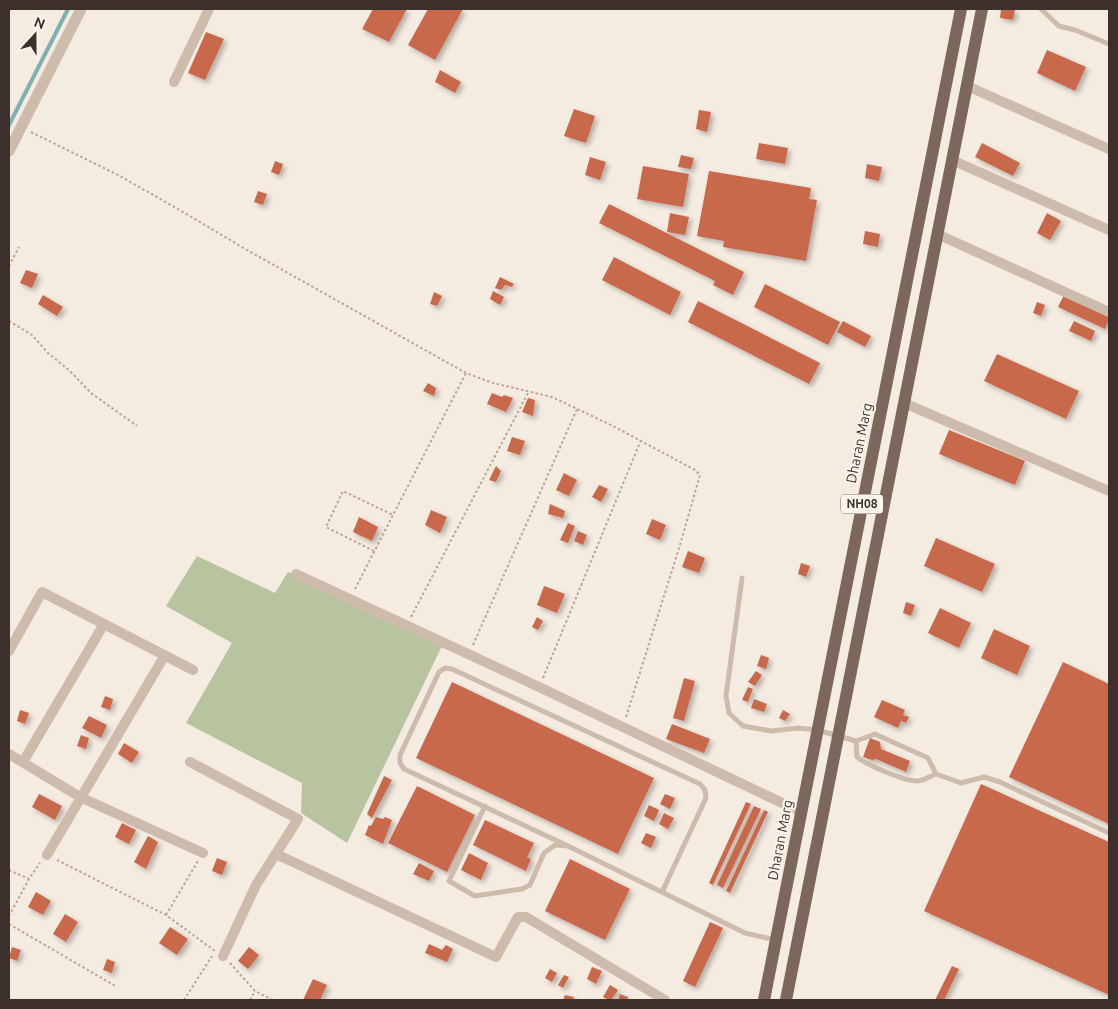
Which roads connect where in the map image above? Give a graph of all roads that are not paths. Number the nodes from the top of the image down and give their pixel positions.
1 (81, 9) edge
2 (209, 9) edge
3 (961, 9) edge
4 (982, 9) edge
5 (1041, 9) edge
6 (1109, 44) edge
7 (174, 82) dead end
8 (967, 86) junction
9 (1109, 149) edge
10 (9, 151) edge
11 (952, 160) junction
12 (1109, 230) edge
13 (938, 234) junction
14 (1109, 312) edge
15 (904, 402) junction
16 (1109, 491) edge
17 (296, 574) dead end
18 (742, 578) dead end
19 (104, 624) junction
20 (9, 651) edge
21 (165, 655) junction
22 (193, 670) dead end
23 (817, 730) junction
24 (838, 735) junction
25 (856, 741) junction
26 (9, 754) edge
27 (23, 762) junction
28 (190, 762) dead end
29 (936, 774) junction
30 (80, 797) junction
31 (485, 806) junction
32 (801, 812) junction
33 (1109, 833) edge
34 (568, 846) junction
35 (203, 853) road end
36 (276, 854) junction
37 (47, 855) road end
38 (662, 892) junction
39 (776, 940) junction
40 (219, 954) road end
41 (665, 1000) edge
42 (764, 1000) edge
43 (786, 1000) edge

1 - 10 street
2 - 7 street
3 - 23 main road, Dharan Marg / NH08
4 - 8 main road, NH08
5 - 6 lane
8 - 9 street
8 - 11 main road, NH08
11 - 12 street
11 - 13 main road, NH08
13 - 14 street
13 - 15 main road, NH08
15 - 16 street
15 - 24 main road, NH08
17 - 32 street
18 - 23 lane
19 - 20 street
19 - 21 street
19 - 27 street
21 - 22 street
21 - 30 street
23 - 24 lane
23 - 32 main road, Dharan Marg / NH08
24 - 25 lane
24 - 43 main road, NH08
25 - 29 lane
25 - 29 lane
26 - 27 street
27 - 30 street
28 - 36 street
29 - 33 lane
30 - 35 street
30 - 37 street
31 - 34 lane
31 - 34 lane
31 - 38 lane
32 - 39 main road, Dharan Marg / NH08
34 - 38 lane
36 - 40 street
36 - 41 street
38 - 39 lane
39 - 42 main road, Dharan Marg / NH08

